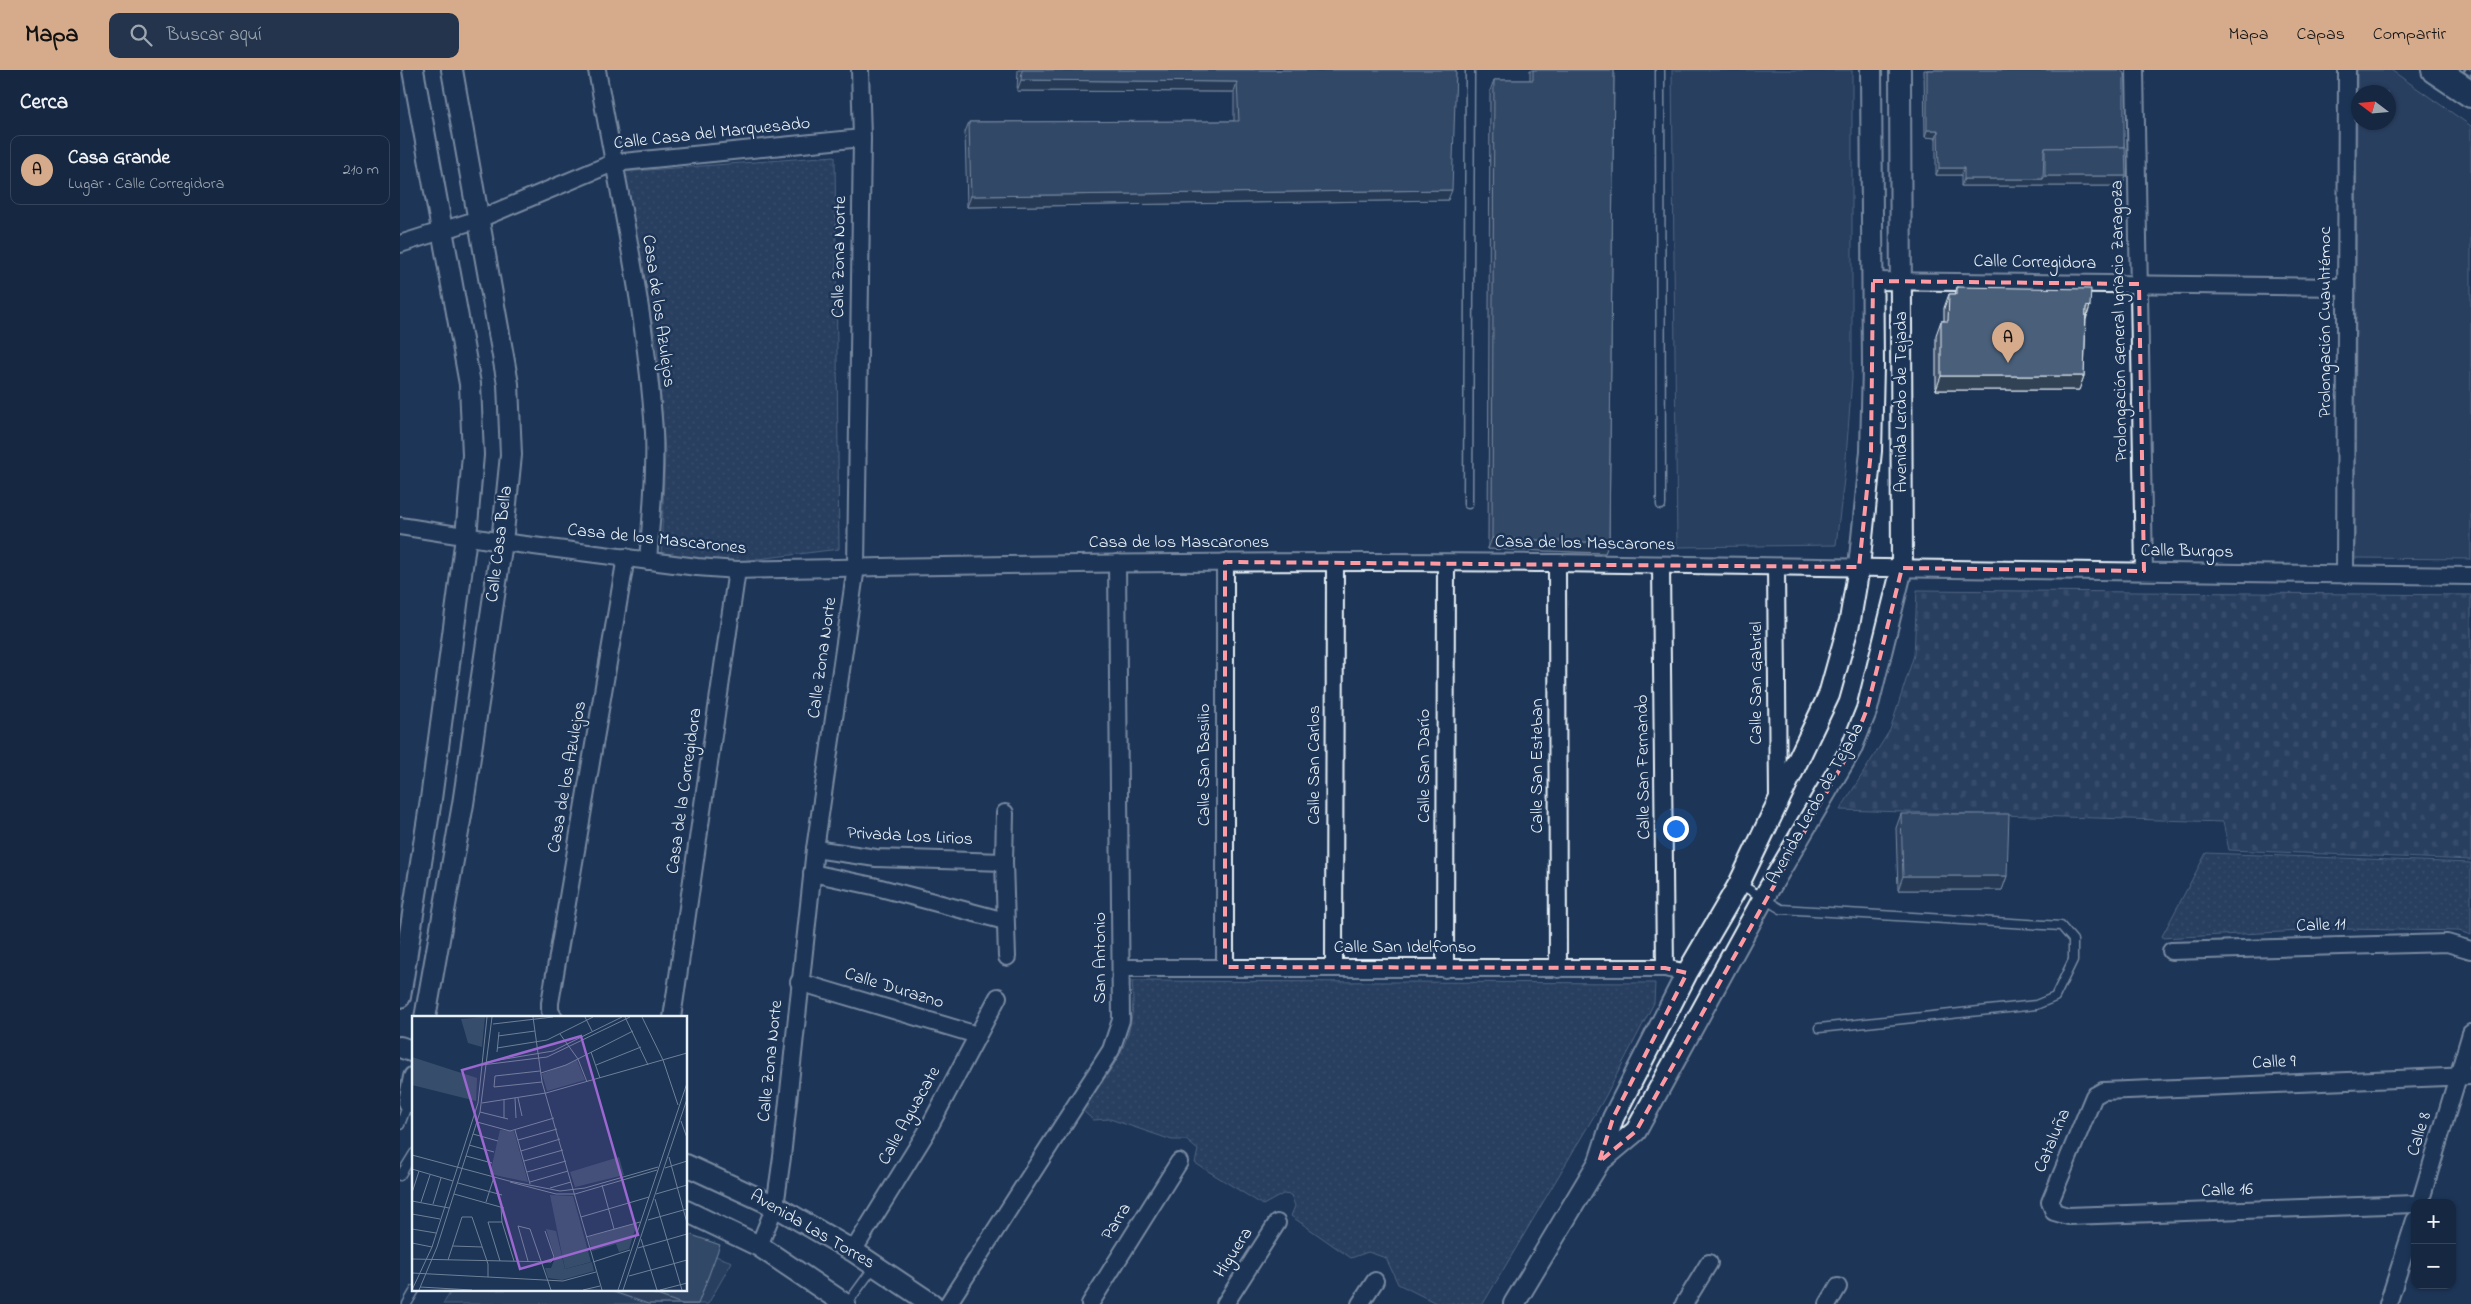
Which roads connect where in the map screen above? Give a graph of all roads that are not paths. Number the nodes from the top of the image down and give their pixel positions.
1 (413, 70) edge
2 (452, 70) edge
3 (597, 70) edge
4 (860, 70) edge
5 (1470, 70) edge
6 (1660, 70) edge
7 (1871, 70) edge
8 (1900, 70) edge
9 (2136, 70) edge
10 (2347, 70) edge
11 (2435, 70) edge
12 (2471, 94) edge
13 (862, 138) junction
14 (613, 163) junction
15 (479, 219) junction
16 (443, 231) junction
17 (400, 244) edge
18 (1873, 281) junction
19 (1902, 281) junction
20 (2139, 284) junction
21 (2346, 287) junction
22 (1468, 504) dead end
23 (1661, 505) dead end
24 (400, 526) edge
25 (466, 538) junction
26 (502, 542) junction
27 (626, 557) junction
28 (648, 561) junction
29 (1225, 562) junction
30 (1335, 562) junction
31 (1117, 563) junction
32 (1446, 563) junction
33 (1557, 563) junction
34 (1661, 566) junction
35 (1776, 566) junction
36 (1859, 567) junction
37 (856, 568) junction
38 (1902, 568) junction
39 (737, 570) junction
40 (2144, 571) junction
41 (2344, 575) junction
42 (2471, 576) edge
43 (432, 799) junction
44 (1778, 799) junction
45 (463, 804) junction
46 (1005, 813) dead end
47 (814, 849) junction
48 (876, 858) junction
49 (1004, 862) junction
50 (812, 873) junction
51 (1739, 884) junction
52 (873, 886) junction
53 (1763, 899) junction
54 (1005, 921) junction
55 (2471, 950) edge
56 (2171, 951) dead end
57 (1007, 957) dead end
58 (1224, 967) junction
59 (1122, 968) junction
60 (1334, 968) junction
61 (1666, 968) junction
62 (1446, 969) junction
63 (1558, 969) junction
64 (1687, 973) junction
65 (799, 982) junction
66 (400, 997) edge
67 (998, 997) dead end
68 (552, 1010) edge
69 (425, 1016) edge
70 (672, 1016) edge
71 (1818, 1028) dead end
72 (2471, 1033) edge
73 (977, 1035) junction
74 (400, 1047) edge
75 (412, 1051) edge
76 (2465, 1076) edge
77 (412, 1084) edge
78 (2094, 1096) joint
79 (407, 1101) edge
80 (400, 1125) edge
81 (412, 1156) edge
82 (1179, 1162) dead end
83 (1599, 1162) junction
84 (688, 1166) edge
85 (400, 1176) edge
86 (2421, 1199) edge
87 (2050, 1202) joint
88 (2411, 1204) edge
89 (774, 1206) junction
90 (688, 1212) edge
91 (1277, 1223) dead end
92 (2411, 1232) edge
93 (759, 1246) junction
94 (853, 1251) junction
95 (1709, 1263) dead end
96 (875, 1265) junction
97 (1375, 1281) dead end
98 (1838, 1287) dead end
99 (414, 1292) edge
100 (1517, 1303) edge
101 (407, 1304) edge
102 (846, 1304) edge
103 (932, 1304) edge
104 (948, 1304) edge
105 (1090, 1304) edge
106 (1225, 1304) edge
107 (1360, 1304) edge
108 (1684, 1304) edge
109 (1828, 1304) edge
110 (2388, 1304) edge

1 - 16 street, Calle Casa Bella
2 - 15 street, Calle Casa Bella
3 - 14 street, Casa de los Azulejos
4 - 13 street, Calle Zona Norte
5 - 22 lane
6 - 23 lane
7 - 18 street, Avenida Lerdo de Tejada
8 - 19 street, Avenida Lerdo de Tejada
9 - 20 street, Prolongación General Ignacio Zaragoza
10 - 21 street, Prolongación Cuauhtémoc
11 - 12 highway
13 - 14 street, Calle Casa del Marquesado
13 - 37 street, Calle Zona Norte
14 - 15 street, Calle Casa del Marquesado
14 - 28 street, Casa de los Azulejos
15 - 16 street, Calle Casa del Marquesado
15 - 26 street, Calle Casa Bella
16 - 17 street, Calle Casa del Marquesado
16 - 25 street, Calle Casa Bella
18 - 19 street, Calle Corregidora
18 - 36 street, Avenida Lerdo de Tejada
19 - 20 street, Calle Corregidora
19 - 38 street, Avenida Lerdo de Tejada
20 - 21 street, Calle Corregidora
20 - 40 street, Prolongación General Ignacio Zaragoza
21 - 41 street, Prolongación Cuauhtémoc
24 - 25 street, Casa de los Mascarones
25 - 26 street, Casa de los Mascarones
25 - 43 street, Calle Casa Bella
26 - 27 street, Casa de los Mascarones
26 - 45 street, Calle Casa Bella
27 - 28 street, Casa de los Mascarones
27 - 68 street, Casa de los Azulejos
28 - 39 street, Casa de los Mascarones
29 - 30 street, Casa de los Mascarones
29 - 31 street, Casa de los Mascarones
29 - 58 street, Calle San Basilio
30 - 32 street, Casa de los Mascarones
30 - 60 street, Calle San Carlos
31 - 37 street, Casa de los Mascarones
31 - 59 street, San Antonio
32 - 33 street, Casa de los Mascarones
32 - 62 street, Calle San Darío
33 - 34 street, Casa de los Mascarones
33 - 63 street, Calle San Esteban
34 - 35 street, Casa de los Mascarones
34 - 61 street, Calle San Fernando
35 - 36 street, Casa de los Mascarones
35 - 44 street, Calle San Gabriel
36 - 38 street, Calle Burgos
36 - 44 street, Avenida Lerdo de Tejada
37 - 39 street, Casa de los Mascarones
37 - 47 street, Calle Zona Norte
38 - 40 street, Calle Burgos
38 - 53 street, Avenida Lerdo de Tejada
39 - 70 street, Casa de la Corregidora
40 - 41 street, Calle Burgos
41 - 42 street, Calle Burgos
43 - 45 street
43 - 66 street, Calle Casa Bella
44 - 51 street, Avenida Lerdo de Tejada
45 - 69 street, Calle Casa Bella
46 - 49 street
47 - 48 street, Privada Los Lirios
47 - 50 street, Calle Zona Norte
48 - 49 street, Privada Los Lirios
48 - 52 street
49 - 54 street
50 - 52 street
50 - 65 street, Calle Zona Norte
51 - 53 lane
51 - 64 street, Avenida Lerdo de Tejada
52 - 54 street
53 - 71 lane
53 - 83 street, Avenida Lerdo de Tejada
54 - 57 street
55 - 56 street, Calle 11
58 - 59 street, Calle San Idelfonso
58 - 60 street, Calle San Idelfonso
59 - 104 street, San Antonio
60 - 62 street, Calle San Idelfonso
61 - 63 street, Calle San Idelfonso
61 - 64 street, Calle San Idelfonso
62 - 63 street, Calle San Idelfonso
64 - 83 street, Avenida Lerdo de Tejada
65 - 73 street, Calle Durazno
65 - 89 street, Calle Zona Norte
67 - 73 street, Calle Aguacate
72 - 76 street
73 - 94 street, Calle Aguacate
74 - 75 street
76 - 78 street, Calle 9
76 - 86 street, Calle 8
77 - 79 street
78 - 87 street, Cataluña
79 - 80 lane
81 - 85 lane
82 - 105 street, Parra
83 - 100 street, Avenida Lerdo de Tejada
84 - 89 street, Avenida Las Torres
87 - 88 street, Calle 16
89 - 93 street, Calle Zona Norte
89 - 94 street, Avenida Las Torres
90 - 93 street
91 - 106 street, Higuera
92 - 110 street
93 - 102 street
94 - 96 street, Avenida Las Torres
95 - 108 street
96 - 102 lane
96 - 103 street, Avenida Las Torres
97 - 107 street
98 - 109 street
99 - 101 lane

